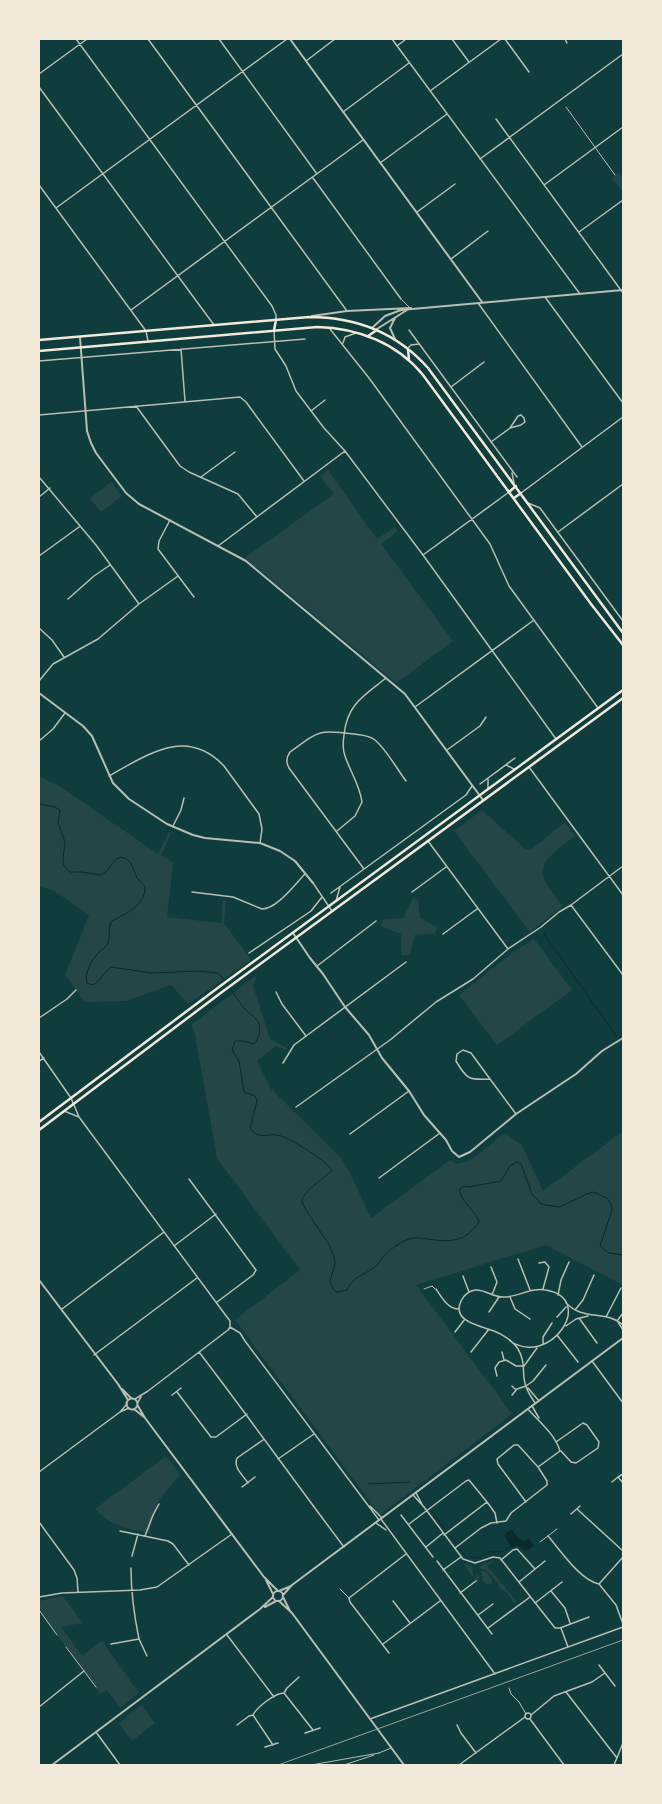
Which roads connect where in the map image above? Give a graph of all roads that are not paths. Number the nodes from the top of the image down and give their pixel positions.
1 (76, 39) edge
2 (87, 39) edge
3 (148, 39) edge
4 (219, 39) edge
5 (289, 39) edge
6 (336, 39) edge
7 (392, 39) edge
8 (406, 39) edge
9 (452, 39) edge
10 (500, 39) edge
11 (505, 39) edge
12 (565, 39) edge
13 (568, 43) dead end
14 (80, 44) junction
15 (397, 46) junction
16 (623, 54) edge
17 (306, 61) junction
18 (469, 62) junction
19 (410, 63) junction
20 (243, 72) junction
21 (529, 72) dead end
22 (39, 74) edge
23 (39, 87) edge
24 (430, 91) junction
25 (196, 105) junction
26 (566, 108) dead end
27 (343, 112) junction
28 (447, 114) junction
29 (496, 119) dead end
30 (623, 127) edge
31 (510, 138) junction
32 (149, 140) junction
33 (364, 140) junction
34 (595, 147) junction
35 (480, 159) junction
36 (380, 163) junction
37 (103, 174) junction
38 (317, 174) junction
39 (615, 175) dead end
40 (312, 177) junction
41 (455, 184) dead end
42 (39, 185) edge
43 (544, 185) junction
44 (623, 200) edge
45 (56, 208) junction
46 (271, 208) junction
47 (416, 212) junction
48 (488, 231) dead end
49 (579, 232) junction
50 (224, 242) junction
51 (450, 259) junction
52 (177, 276) junction
53 (622, 290) edge
54 (623, 293) edge
55 (580, 294) junction
56 (546, 297) junction
57 (401, 299) joint
58 (482, 302) junction
59 (478, 303) junction
60 (410, 308) junction
61 (131, 310) junction
62 (347, 311) junction
63 (309, 317) junction
64 (395, 317) junction
65 (276, 320) junction
66 (214, 325) junction
67 (328, 327) junction
68 (372, 328) junction
69 (274, 330) junction
70 (377, 330) junction
71 (409, 330) dead end
72 (146, 331) junction
73 (358, 333) junction
74 (367, 336) junction
75 (80, 337) junction
76 (306, 339) dead end
77 (395, 339) junction
78 (39, 340) edge
79 (148, 341) junction
80 (274, 341) junction
81 (419, 344) junction
82 (344, 345) junction
83 (80, 347) junction
84 (408, 348) junction
85 (180, 349) junction
86 (39, 351) edge
87 (81, 357) junction
88 (409, 360) junction
89 (39, 361) edge
90 (484, 362) dead end
91 (451, 387) junction
92 (326, 400) dead end
93 (185, 401) junction
94 (623, 403) edge
95 (136, 406) junction
96 (85, 409) junction
97 (311, 411) junction
98 (39, 414) edge
99 (623, 417) edge
100 (510, 428) junction
101 (491, 442) junction
102 (582, 447) junction
103 (345, 451) junction
104 (235, 452) dead end
105 (512, 471) junction
106 (39, 477) edge
107 (200, 477) junction
108 (517, 477) dead end
109 (304, 481) junction
110 (515, 484) junction
111 (623, 484) edge
112 (50, 488) junction
113 (509, 492) junction
114 (521, 493) junction
115 (39, 496) edge
116 (514, 498) junction
117 (528, 503) junction
118 (257, 517) junction
119 (472, 519) junction
120 (170, 520) junction
121 (79, 527) junction
122 (558, 532) junction
123 (218, 546) junction
124 (39, 556) edge
125 (422, 556) junction
126 (110, 565) junction
127 (178, 576) junction
128 (194, 598) dead end
129 (68, 599) dead end
130 (139, 604) junction
131 (534, 620) junction
132 (623, 621) edge
133 (39, 628) edge
134 (623, 633) edge
135 (623, 645) edge
136 (491, 651) junction
137 (64, 657) junction
138 (386, 678) junction
139 (39, 681) edge
140 (623, 690) edge
141 (39, 693) edge
142 (623, 698) edge
143 (415, 707) junction
144 (599, 708) junction
145 (65, 713) junction
146 (486, 717) dead end
147 (344, 732) junction
148 (556, 739) junction
149 (39, 741) edge
150 (447, 751) junction
151 (516, 758) dead end
152 (506, 765) junction
153 (529, 767) junction
154 (514, 769) junction
155 (109, 776) junction
156 (488, 778) junction
157 (406, 781) dead end
158 (480, 784) dead end
159 (472, 786) junction
160 (488, 789) junction
161 (479, 795) junction
162 (184, 798) dead end
163 (483, 800) junction
164 (173, 827) junction
165 (337, 831) junction
166 (428, 840) junction
167 (260, 844) junction
168 (623, 866) edge
169 (447, 867) junction
170 (364, 869) junction
171 (306, 873) junction
172 (609, 877) junction
173 (313, 883) joint
174 (340, 887) junction
175 (192, 892) dead end
176 (412, 892) dead end
177 (331, 893) dead end
178 (623, 895) edge
179 (322, 897) junction
180 (336, 901) junction
181 (571, 905) junction
182 (329, 906) junction
183 (477, 908) junction
184 (332, 911) junction
185 (376, 921) dead end
186 (293, 933) junction
187 (443, 934) dead end
188 (296, 938) junction
189 (508, 949) junction
190 (249, 953) dead end
191 (406, 962) dead end
192 (317, 966) junction
193 (623, 975) edge
194 (76, 990) dead end
195 (276, 992) dead end
196 (345, 1007) junction
197 (39, 1018) edge
198 (306, 1036) junction
199 (623, 1038) edge
200 (378, 1048) junction
201 (39, 1052) edge
202 (44, 1058) junction
203 (39, 1061) edge
204 (283, 1063) dead end
205 (490, 1079) junction
206 (409, 1091) junction
207 (71, 1098) junction
208 (74, 1104) junction
209 (296, 1107) dead end
210 (64, 1111) junction
211 (516, 1114) junction
212 (79, 1117) junction
213 (39, 1122) edge
214 (39, 1130) edge
215 (440, 1133) junction
216 (350, 1134) dead end
217 (378, 1178) dead end
218 (189, 1179) dead end
219 (216, 1214) junction
220 (164, 1232) junction
221 (174, 1246) junction
222 (518, 1259) dead end
223 (569, 1262) dead end
224 (539, 1263) dead end
225 (491, 1267) dead end
226 (594, 1275) dead end
227 (462, 1276) dead end
228 (198, 1277) junction
229 (39, 1280) edge
230 (621, 1288) dead end
231 (424, 1289) dead end
232 (436, 1289) joint
233 (543, 1289) junction
234 (530, 1290) junction
235 (469, 1292) junction
236 (492, 1295) junction
237 (558, 1295) junction
238 (500, 1297) junction
239 (510, 1297) junction
240 (564, 1300) junction
241 (216, 1302) junction
242 (567, 1306) junction
243 (460, 1309) junction
244 (61, 1310) junction
245 (575, 1310) junction
246 (489, 1312) dead end
247 (623, 1313) edge
248 (592, 1315) junction
249 (557, 1317) dead end
250 (606, 1317) junction
251 (579, 1318) junction
252 (465, 1319) junction
253 (530, 1319) dead end
254 (616, 1321) junction
255 (552, 1323) dead end
256 (623, 1325) edge
257 (230, 1327) junction
258 (564, 1328) junction
259 (489, 1329) junction
260 (623, 1330) edge
261 (455, 1332) dead end
262 (557, 1335) junction
263 (623, 1338) edge
264 (510, 1342) junction
265 (597, 1343) dead end
266 (543, 1344) junction
267 (540, 1346) junction
268 (199, 1352) junction
269 (471, 1352) dead end
270 (502, 1352) dead end
271 (94, 1354) junction
272 (504, 1360) junction
273 (592, 1361) junction
274 (578, 1362) dead end
275 (546, 1365) dead end
276 (524, 1366) junction
277 (498, 1376) dead end
278 (512, 1386) dead end
279 (526, 1386) junction
280 (120, 1387) junction
281 (181, 1388) dead end
282 (516, 1390) junction
283 (177, 1392) junction
284 (142, 1395) junction
285 (172, 1395) dead end
286 (512, 1395) dead end
287 (131, 1398) junction
288 (135, 1398) junction
289 (128, 1400) junction
290 (539, 1401) junction
291 (138, 1402) junction
292 (536, 1403) junction
293 (623, 1403) edge
294 (127, 1404) junction
295 (138, 1406) junction
296 (532, 1406) junction
297 (129, 1408) junction
298 (134, 1409) junction
299 (528, 1409) junction
300 (120, 1412) junction
301 (247, 1414) junction
302 (145, 1418) junction
303 (539, 1420) junction
304 (315, 1434) junction
305 (263, 1439) junction
306 (556, 1442) junction
307 (560, 1450) junction
308 (278, 1459) junction
309 (538, 1467) junction
310 (39, 1472) edge
311 (623, 1474) edge
312 (255, 1477) dead end
313 (618, 1477) junction
314 (612, 1482) dead end
315 (248, 1483) junction
316 (623, 1483) edge
317 (242, 1488) dead end
318 (416, 1493) junction
319 (413, 1495) junction
320 (487, 1502) junction
321 (526, 1502) junction
322 (159, 1504) dead end
323 (580, 1506) dead end
324 (424, 1508) junction
325 (577, 1509) junction
326 (426, 1511) junction
327 (571, 1514) dead end
328 (401, 1515) dead end
329 (381, 1519) junction
330 (39, 1522) edge
331 (376, 1523) junction
332 (497, 1523) junction
333 (409, 1524) junction
334 (557, 1529) dead end
335 (120, 1531) dead end
336 (389, 1532) junction
337 (138, 1534) junction
338 (232, 1534) junction
339 (444, 1534) junction
340 (145, 1536) junction
341 (548, 1536) junction
342 (540, 1542) dead end
343 (344, 1547) junction
344 (426, 1547) junction
345 (454, 1548) junction
346 (406, 1554) junction
347 (623, 1554) edge
348 (132, 1556) dead end
349 (433, 1557) dead end
350 (461, 1557) junction
351 (501, 1560) junction
352 (545, 1560) dead end
353 (437, 1561) dead end
354 (189, 1565) junction
355 (131, 1568) dead end
356 (535, 1569) junction
357 (444, 1570) junction
358 (264, 1577) junction
359 (476, 1581) dead end
360 (519, 1582) junction
361 (562, 1582) dead end
362 (599, 1584) junction
363 (292, 1585) junction
364 (340, 1589) dead end
365 (131, 1590) junction
366 (551, 1590) junction
367 (278, 1591) junction
368 (78, 1592) junction
369 (460, 1593) junction
370 (273, 1596) junction
371 (283, 1596) junction
372 (39, 1597) edge
373 (530, 1597) junction
374 (349, 1598) junction
375 (440, 1600) junction
376 (277, 1601) junction
377 (393, 1601) dead end
378 (535, 1603) junction
379 (493, 1604) dead end
380 (260, 1609) junction
381 (39, 1610) edge
382 (292, 1613) junction
383 (478, 1615) junction
384 (589, 1617) dead end
385 (410, 1623) junction
386 (571, 1624) junction
387 (623, 1625) edge
388 (488, 1628) junction
389 (561, 1628) junction
390 (227, 1634) junction
391 (492, 1634) dead end
392 (57, 1635) dead end
393 (139, 1639) junction
394 (111, 1644) dead end
395 (382, 1644) junction
396 (66, 1647) dead end
397 (568, 1647) junction
398 (389, 1653) dead end
399 (147, 1656) dead end
400 (599, 1665) dead end
401 (84, 1671) junction
402 (605, 1673) junction
403 (495, 1674) junction
404 (299, 1677) dead end
405 (615, 1686) dead end
406 (96, 1687) dead end
407 (508, 1688) dead end
408 (284, 1692) junction
409 (566, 1692) junction
410 (274, 1697) junction
411 (39, 1707) edge
412 (531, 1715) junction
413 (253, 1716) junction
414 (526, 1716) junction
415 (530, 1718) junction
416 (370, 1719) junction
417 (237, 1725) dead end
418 (457, 1725) dead end
419 (320, 1728) dead end
420 (313, 1730) junction
421 (96, 1732) junction
422 (305, 1733) dead end
423 (278, 1743) dead end
424 (623, 1743) edge
425 (273, 1745) junction
426 (265, 1747) dead end
427 (392, 1748) junction
428 (379, 1753) junction
429 (476, 1753) junction
430 (616, 1758) junction
431 (52, 1765) edge
432 (120, 1765) edge
433 (311, 1765) edge
434 (344, 1765) edge
435 (404, 1765) edge
436 (459, 1765) edge
437 (564, 1765) edge
438 (614, 1765) edge

1 - 14 street
2 - 14 street
3 - 25 street
4 - 20 street
5 - 17 street
5 - 20 street
6 - 17 street
7 - 15 street
8 - 15 street
9 - 18 street
10 - 18 street
11 - 21 street
12 - 13 street
14 - 22 street
14 - 32 street
15 - 19 street
16 - 31 street
17 - 27 street
18 - 24 street
19 - 24 street
19 - 27 street
20 - 25 street
20 - 38 street
23 - 37 street
24 - 28 street
25 - 32 street
25 - 46 street
26 - 34 lane
27 - 33 street
28 - 35 street
28 - 36 street
29 - 31 street
30 - 34 street
31 - 35 street
31 - 43 street
32 - 37 street
32 - 50 street
33 - 36 street
33 - 38 street
34 - 39 lane
34 - 43 street
35 - 55 street
36 - 47 street
37 - 45 street
37 - 52 street
38 - 40 street
40 - 46 street
40 - 57 street
41 - 47 street
42 - 45 street
43 - 49 street
44 - 49 street
45 - 61 street
46 - 50 street
46 - 62 street
47 - 51 street
48 - 51 street
49 - 53 street
50 - 52 street
50 - 65 street
51 - 58 street
52 - 61 street
52 - 66 street
53 - 54 street
53 - 55 street
55 - 56 street
56 - 58 street
56 - 94 street
57 - 60 lane
58 - 59 street
59 - 60 street
59 - 102 street
60 - 62 street
60 - 64 street
60 - 68 street
61 - 72 street
62 - 63 street
63 - 65 main road
63 - 68 main road
64 - 70 street
64 - 77 street
65 - 66 main road
65 - 69 main road
66 - 72 main road
67 - 69 main road
67 - 73 main road
67 - 82 street
68 - 70 main road
68 - 74 main road
69 - 79 main road
69 - 80 street
70 - 74 main road
70 - 77 main road
71 - 81 street
72 - 75 main road
72 - 79 street
73 - 74 main road
73 - 82 street
74 - 88 main road
75 - 78 main road
75 - 83 street
76 - 80 street
77 - 84 main road
79 - 83 main road
80 - 85 street
80 - 97 street
81 - 84 street
81 - 91 street
82 - 119 street
83 - 86 main road
83 - 87 street
84 - 88 main road
84 - 110 main road
85 - 87 street
85 - 93 street
87 - 89 street
87 - 96 street
88 - 113 main road
90 - 91 street
91 - 101 street
92 - 97 street
93 - 95 street
93 - 109 street
95 - 96 street
95 - 107 street
96 - 98 street
96 - 120 street
97 - 103 street
99 - 102 street
100 - 100 street
100 - 101 street
101 - 105 street
102 - 114 street
103 - 109 street
103 - 125 street
104 - 107 street
105 - 108 street
105 - 110 street
106 - 112 street
107 - 118 street
109 - 118 street
110 - 113 main road
110 - 114 main road
111 - 122 street
112 - 115 street
112 - 121 street
113 - 116 main road
113 - 119 street
114 - 116 main road
114 - 117 main road
116 - 135 main road
117 - 122 street
117 - 134 main road
118 - 123 street
119 - 125 street
119 - 131 street
120 - 123 street
120 - 127 street
121 - 124 street
121 - 126 street
122 - 132 street
123 - 138 street
125 - 136 street
126 - 129 street
126 - 130 street
127 - 128 street
127 - 130 street
130 - 137 street
131 - 136 street
131 - 144 street
133 - 137 street
136 - 143 street
136 - 148 street
137 - 139 street
138 - 143 street
138 - 147 street
140 - 144 main road
141 - 145 street
142 - 153 main road
143 - 150 street
144 - 148 main road
145 - 149 street
145 - 155 street
146 - 150 street
147 - 157 street
147 - 165 street
147 - 165 street
148 - 154 main road
150 - 159 street
151 - 152 street
152 - 154 street
152 - 156 street
153 - 163 main road
153 - 172 street
154 - 160 main road
155 - 164 street
155 - 167 street
156 - 158 street
156 - 160 street
159 - 161 street
159 - 170 street
160 - 161 main road
161 - 163 street
161 - 180 main road
162 - 164 street
163 - 166 main road
164 - 167 street
165 - 170 street
166 - 169 street
166 - 184 main road
167 - 171 street
168 - 172 street
169 - 176 street
169 - 183 street
170 - 174 street
171 - 173 street
171 - 175 street
172 - 178 street
172 - 181 street
173 - 179 street
174 - 177 street
174 - 180 street
179 - 182 street
179 - 190 street
180 - 182 main road
181 - 189 street
181 - 193 street
182 - 184 street
182 - 186 main road
183 - 187 street
183 - 189 street
184 - 188 main road
185 - 192 street
186 - 188 street
186 - 207 main road
188 - 192 street
188 - 208 main road
189 - 200 street
191 - 196 street
192 - 196 street
194 - 197 street
195 - 198 street
196 - 198 street
196 - 200 street
198 - 204 street
199 - 211 street
200 - 206 street
200 - 209 street
201 - 202 street
202 - 203 street
202 - 207 street
205 - 205 street
205 - 211 street
206 - 215 street
206 - 216 street
207 - 208 street
207 - 213 main road
208 - 210 main road
208 - 212 street
210 - 212 street
210 - 214 main road
211 - 215 street
212 - 220 street
215 - 217 street
218 - 219 street
219 - 221 street
219 - 241 street
220 - 221 street
220 - 244 street
221 - 228 street
222 - 234 street
223 - 237 street
224 - 233 street
225 - 236 street
226 - 245 street
227 - 235 street
228 - 241 street
228 - 271 street
229 - 244 street
230 - 250 street
231 - 232 lane
232 - 243 street
233 - 234 street
233 - 237 street
234 - 239 street
235 - 236 street
235 - 243 street
236 - 238 street
237 - 240 street
238 - 239 street
238 - 246 street
239 - 253 street
240 - 242 street
240 - 245 street
241 - 257 street
242 - 249 street
242 - 258 street
243 - 252 street
244 - 271 street
245 - 248 street
247 - 254 street
248 - 250 street
248 - 251 street
250 - 254 street
251 - 258 street
251 - 265 street
252 - 259 street
252 - 261 street
254 - 256 street
254 - 260 street
255 - 266 street
257 - 268 street
257 - 304 street
258 - 262 street
259 - 264 street
259 - 269 street
262 - 266 street
262 - 274 street
263 - 273 street
264 - 267 street
264 - 276 street
266 - 267 street
267 - 276 street
268 - 284 street
268 - 301 street
270 - 272 street
271 - 280 street
272 - 276 street
272 - 277 street
273 - 290 street
273 - 293 street
275 - 279 street
276 - 279 street
278 - 282 street
279 - 282 street
279 - 290 street
279 - 292 street
280 - 287 street
280 - 289 street
281 - 283 street
282 - 286 street
283 - 285 street
283 - 301 street
284 - 288 street
284 - 291 street
287 - 288 street
287 - 289 street
288 - 291 street
289 - 294 street
290 - 292 street
291 - 295 street
292 - 296 street
294 - 297 street
294 - 300 street
295 - 298 street
295 - 302 street
296 - 299 street
296 - 303 street
297 - 298 street
297 - 300 street
298 - 302 street
299 - 303 street
299 - 318 street
300 - 310 street
301 - 305 street
302 - 338 street
303 - 306 street
304 - 308 street
304 - 329 street
305 - 308 street
305 - 315 street
306 - 307 street
306 - 307 street
307 - 309 street
308 - 343 street
309 - 321 street
309 - 321 street
311 - 313 street
312 - 315 street
313 - 314 street
313 - 316 street
315 - 317 street
318 - 319 street
318 - 324 street
319 - 324 street
319 - 329 street
320 - 326 street
320 - 332 street
320 - 339 street
321 - 332 street
322 - 340 street
323 - 325 street
324 - 326 street
325 - 327 street
325 - 347 street
326 - 333 street
326 - 339 street
328 - 333 street
329 - 331 street
329 - 336 street
330 - 368 street
331 - 336 street
331 - 343 street
332 - 345 street
333 - 344 street
334 - 341 lane
335 - 337 street
336 - 346 street
337 - 340 street
337 - 348 street
338 - 354 street
338 - 358 street
339 - 344 street
339 - 345 street
340 - 354 street
341 - 342 lane
341 - 362 street
343 - 363 street
344 - 349 street
345 - 350 street
346 - 374 street
346 - 375 street
347 - 362 street
350 - 351 street
350 - 357 street
351 - 356 street
351 - 360 street
352 - 356 street
353 - 357 street
354 - 365 street
355 - 365 street
356 - 360 street
357 - 369 street
358 - 367 street
358 - 370 street
359 - 369 street
360 - 373 street
361 - 366 street
362 - 387 street
363 - 367 street
363 - 371 street
364 - 374 lane
365 - 368 street
365 - 393 street
366 - 378 street
366 - 386 street
367 - 370 street
367 - 371 street
368 - 372 street
369 - 383 street
370 - 376 street
370 - 380 street
371 - 376 street
371 - 382 street
373 - 378 street
373 - 388 street
374 - 395 street
375 - 385 street
375 - 403 street
376 - 380 street
376 - 382 street
377 - 385 street
378 - 389 street
379 - 383 street
380 - 390 street
381 - 392 lane
382 - 416 street
383 - 388 street
384 - 386 street
385 - 395 street
386 - 389 street
387 - 397 street
388 - 391 street
389 - 397 street
390 - 410 street
390 - 421 street
393 - 394 street
393 - 399 street
395 - 398 street
396 - 401 lane
397 - 403 street
400 - 402 street
401 - 406 lane
401 - 411 street
402 - 405 street
402 - 409 street
403 - 416 street
404 - 408 street
407 - 414 lane
408 - 410 street
408 - 420 street
409 - 412 street
409 - 430 street
410 - 413 street
412 - 414 street
412 - 415 street
413 - 417 street
413 - 425 street
414 - 415 street
414 - 429 street
415 - 437 street
416 - 427 street
418 - 429 street
419 - 420 street
420 - 422 street
421 - 431 street
421 - 432 street
423 - 425 street
424 - 430 street
425 - 426 street
427 - 428 lane
427 - 435 street
428 - 433 lane
428 - 434 lane
429 - 436 street
430 - 438 street

